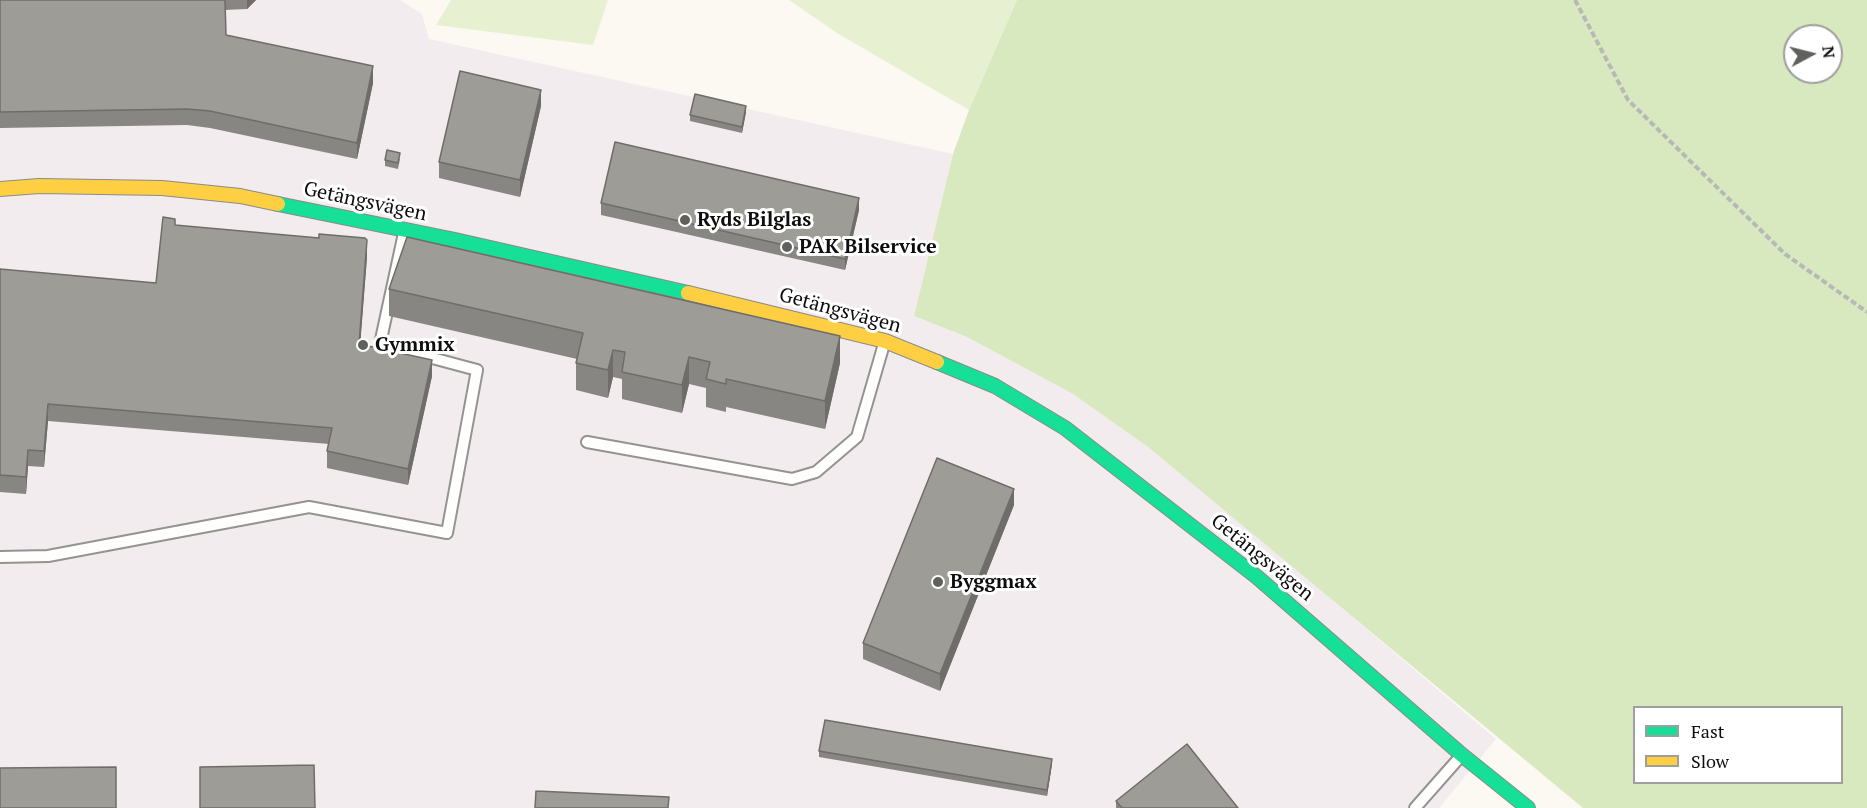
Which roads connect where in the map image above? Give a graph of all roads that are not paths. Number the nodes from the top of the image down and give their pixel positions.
1 (0, 189) edge
2 (405, 230) junction
3 (885, 341) junction
4 (587, 442) dead end
5 (0, 557) edge
6 (1462, 755) junction
7 (1415, 808) edge
8 (1528, 808) edge

1 - 2 street, Getängsvägen
2 - 3 street, Getängsvägen
2 - 5 lane
3 - 4 lane
3 - 6 street, Getängsvägen
6 - 7 lane
6 - 8 street, Getängsvägen

